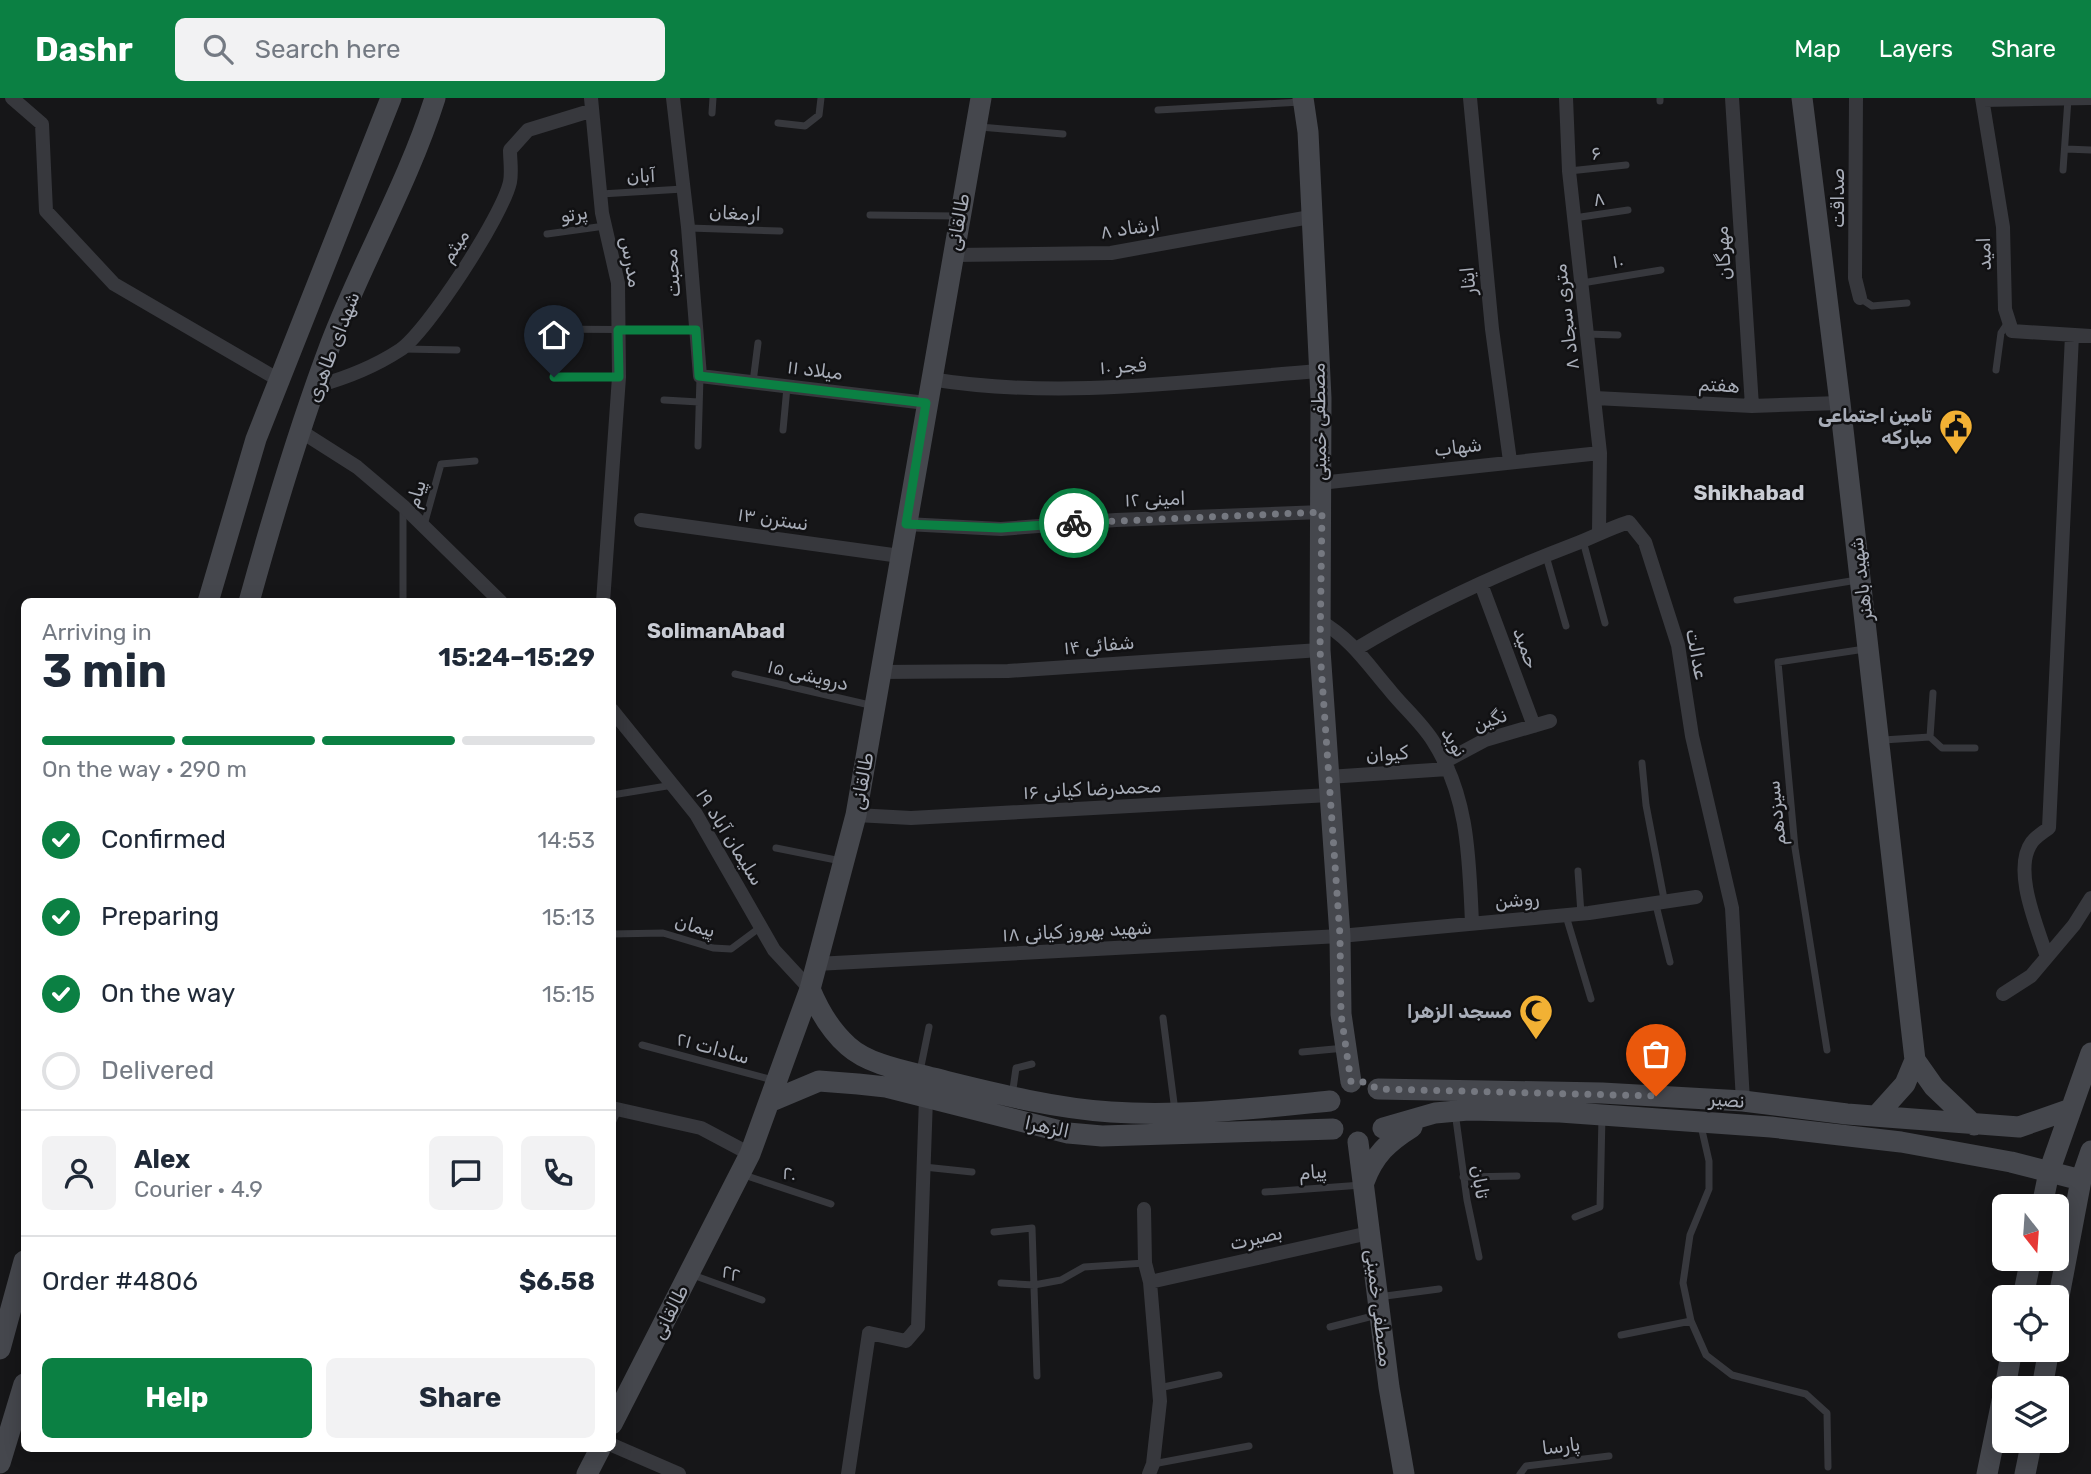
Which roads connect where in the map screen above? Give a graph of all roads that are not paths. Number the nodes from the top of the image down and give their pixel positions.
1 (12, 98) edge
2 (391, 98) edge
3 (435, 98) edge
4 (673, 98) edge
5 (713, 98) edge
6 (821, 98) edge
7 (981, 98) edge
8 (1470, 98) edge
9 (1566, 98) edge
10 (1732, 98) edge
11 (1802, 98) edge
12 (1856, 98) edge
13 (2068, 98) edge
14 (2091, 98) edge
15 (1982, 99) edge
16 (1304, 100) edge
17 (590, 105) edge
18 (1158, 110) dead end
19 (712, 113) dead end
20 (778, 123) dead end
21 (975, 127) junction
22 (1063, 134) dead end
23 (2066, 149) junction
24 (2091, 150) edge
25 (1626, 165) dead end
26 (2063, 170) dead end
27 (1569, 171) junction
28 (683, 190) junction
29 (600, 194) junction
30 (1628, 210) dead end
31 (870, 215) dead end
32 (959, 216) junction
33 (1310, 217) junction
34 (1574, 218) junction
35 (605, 226) junction
36 (688, 228) junction
37 (780, 231) dead end
38 (547, 234) dead end
39 (953, 255) junction
40 (1661, 270) dead end
41 (1581, 283) junction
42 (1860, 298) joint
43 (1907, 303) dead end
44 (2009, 320) junction
45 (538, 329) dead end
46 (618, 330) junction
47 (696, 330) junction
48 (1586, 334) junction
49 (1618, 335) dead end
50 (2072, 335) junction
51 (2091, 336) edge
52 (758, 343) dead end
53 (402, 349) junction
54 (457, 350) dead end
55 (1996, 370) dead end
56 (1319, 371) junction
57 (699, 376) junction
58 (554, 377) dead end
59 (619, 377) junction
60 (930, 379) junction
61 (279, 380) junction
62 (753, 382) junction
63 (317, 386) junction
64 (788, 387) junction
65 (1595, 398) junction
66 (664, 400) dead end
67 (699, 401) junction
68 (926, 403) junction
69 (1840, 403) junction
70 (1752, 406) junction
71 (783, 430) dead end
72 (302, 432) junction
73 (698, 446) dead end
74 (1600, 453) junction
75 (475, 461) dead end
76 (1510, 461) junction
77 (1320, 483) junction
78 (403, 506) junction
79 (1322, 512) junction
80 (641, 520) dead end
81 (906, 524) junction
82 (423, 526) junction
83 (1600, 531) junction
84 (1583, 541) junction
85 (1546, 555) junction
86 (900, 556) junction
87 (1861, 579) junction
88 (1480, 584) junction
89 (209, 598) edge
90 (249, 598) edge
91 (402, 598) edge
92 (497, 598) edge
93 (603, 598) edge
94 (1737, 600) dead end
95 (1320, 621) junction
96 (1605, 623) dead end
97 (1566, 626) dead end
98 (1869, 648) junction
99 (1356, 649) junction
100 (1320, 650) junction
101 (881, 672) junction
102 (735, 674) dead end
103 (1933, 693) dead end
104 (875, 706) junction
105 (616, 715) edge
106 (1550, 721) dead end
107 (1534, 726) junction
108 (1930, 737) junction
109 (1880, 740) junction
110 (1975, 748) dead end
111 (1642, 763) dead end
112 (1446, 765) junction
113 (673, 785) junction
114 (1329, 786) junction
115 (616, 794) edge
116 (856, 815) junction
117 (776, 848) dead end
118 (844, 862) junction
119 (1578, 871) dead end
120 (1696, 897) dead end
121 (2091, 898) edge
122 (1660, 904) junction
123 (1573, 914) junction
124 (1472, 923) junction
125 (762, 926) junction
126 (616, 934) edge
127 (1340, 936) junction
128 (2046, 954) junction
129 (1670, 962) dead end
130 (816, 964) junction
131 (810, 989) junction
132 (2003, 994) dead end
133 (1591, 999) dead end
134 (1163, 1018) dead end
135 (929, 1027) dead end
136 (642, 1045) dead end
137 (1345, 1048) junction
138 (1647, 1049) dead end
139 (1827, 1050) dead end
140 (1303, 1052) dead end
141 (2091, 1053) edge
142 (870, 1059) junction
143 (1914, 1060) junction
144 (1032, 1064) dead end
145 (919, 1074) junction
146 (776, 1081) junction
147 (1351, 1082) junction
148 (858, 1084) junction
149 (1378, 1089) junction
150 (1436, 1089) junction
151 (1012, 1096) junction
152 (1656, 1096) junction
153 (926, 1098) junction
154 (1330, 1101) junction
155 (1743, 1101) junction
156 (769, 1102) junction
157 (1290, 1105) junction
158 (1775, 1105) junction
159 (2071, 1109) junction
160 (1175, 1112) junction
161 (1445, 1112) junction
162 (616, 1114) edge
163 (1878, 1114) junction
164 (1602, 1115) junction
165 (1700, 1122) junction
166 (1974, 1125) junction
167 (1771, 1127) junction
168 (2019, 1127) junction
169 (1383, 1128) junction
170 (1333, 1129) junction
171 (1286, 1130) junction
172 (1358, 1142) junction
173 (2091, 1150) edge
174 (750, 1154) junction
175 (2011, 1161) junction
176 (923, 1166) junction
177 (972, 1172) dead end
178 (2049, 1172) junction
179 (740, 1174) junction
180 (1517, 1176) dead end
181 (1463, 1177) junction
182 (2081, 1180) junction
183 (1363, 1184) junction
184 (1265, 1192) dead end
185 (2044, 1194) edge
186 (831, 1203) dead end
187 (1144, 1209) dead end
188 (1575, 1217) dead end
189 (994, 1232) dead end
190 (1369, 1233) junction
191 (1479, 1257) dead end
192 (1145, 1263) junction
193 (21, 1272) edge
194 (689, 1274) junction
195 (1150, 1282) junction
196 (1001, 1283) dead end
197 (1034, 1285) junction
198 (2061, 1285) edge
199 (1439, 1289) dead end
200 (762, 1300) dead end
201 (1379, 1306) junction
202 (1690, 1321) junction
203 (1330, 1327) dead end
204 (1621, 1335) dead end
205 (0, 1349) edge
206 (1219, 1375) dead end
207 (1037, 1376) dead end
208 (1159, 1388) junction
209 (21, 1394) edge
210 (616, 1411) edge
211 (1248, 1446) dead end
212 (616, 1447) edge
213 (1992, 1449) edge
214 (598, 1452) edge
215 (2029, 1453) edge
216 (1609, 1456) dead end
217 (0, 1464) edge
218 (1828, 1467) dead end
219 (1151, 1469) edge
220 (587, 1474) edge
221 (679, 1474) edge
222 (848, 1474) edge
223 (1404, 1474) edge
224 (1520, 1474) edge
225 (1987, 1474) edge
226 (2025, 1474) edge

1 - 61 street
2 - 61 street, شهدای طاهری
3 - 63 street, شهدای طاهری
4 - 28 street, محبت
5 - 19 lane
6 - 20 lane
7 - 21 street, طالقانی
8 - 76 street, ایثار
9 - 27 street, ۸ متری سجاد
10 - 70 street, مهرگان
11 - 69 street, شهید باهنر
12 - 42 street, صداقت
13 - 14 street
13 - 15 street
13 - 23 lane
15 - 44 street, امید
16 - 18 lane
16 - 33 street, مصطفی خمینی
17 - 29 street, مدرس
17 - 53 street, میثم
21 - 22 lane
21 - 32 street, طالقانی
23 - 24 lane
23 - 26 lane
25 - 27 lane, ۶
27 - 34 street, ۸ متری سجاد
28 - 29 lane, آبان
28 - 36 street, محبت
29 - 35 street, مدرس
30 - 34 lane, ۸
31 - 32 lane
32 - 39 street, طالقانی
33 - 39 street, ارشاد ۸
33 - 56 street, مصطفی خمینی
34 - 41 street, ۸ متری سجاد
35 - 38 lane, پرتو
35 - 46 street, مدرس
36 - 37 lane, ارمغان
36 - 47 street, محبت
39 - 60 street, طالقانی
40 - 41 lane, ۱۰
41 - 48 street, ۸ متری سجاد
42 - 43 lane
44 - 50 street
44 - 55 lane
45 - 46 lane
46 - 47 lane
46 - 59 street, مدرس
47 - 57 street, محبت
48 - 49 lane
48 - 65 street, ۸ متری سجاد
50 - 51 street
50 - 128 street
52 - 62 lane
53 - 54 lane
53 - 63 street, میثم
56 - 60 street, فجر ۱۰
56 - 77 street, مصطفی خمینی
57 - 62 street, میلاد ۱۱
57 - 67 lane, محبت
58 - 59 lane
59 - 93 street, مدرس
60 - 68 street, طالقانی
61 - 89 street, شهدای طاهری
62 - 64 street, میلاد ۱۱
63 - 72 street, شهدای طاهری
64 - 68 street, میلاد ۱۱
64 - 71 lane
65 - 70 street, هفتم
65 - 74 street, ۸ متری سجاد
66 - 67 lane
67 - 73 lane, محبت
68 - 81 street, طالقانی
69 - 70 street, هفتم
69 - 87 street, شهید باهنر
72 - 78 street
72 - 90 street, شهدای طاهری
74 - 76 street, شهاب
74 - 83 street, ۸ متری سجاد
75 - 82 lane, پیام
76 - 77 street, شهاب
77 - 79 street, مصطفی خمینی
78 - 82 street
78 - 91 lane
79 - 81 street, امینی ۱۲
79 - 95 street, مصطفی خمینی
80 - 86 street, نسترن ۱۳
81 - 86 street, طالقانی
82 - 92 street
83 - 84 street, عدالت
83 - 155 street, عدالت
84 - 85 street, عدالت
84 - 96 lane
85 - 88 street, عدالت
85 - 97 lane
86 - 101 street, طالقانی
87 - 94 lane
87 - 98 street, شهید باهنر
88 - 99 street, عدالت
88 - 107 street, حمید
95 - 99 street, نوید
95 - 100 street, مصطفی خمینی
98 - 109 street, شهید باهنر
98 - 139 lane, سیزدهم
99 - 112 street, نوید
100 - 101 street, شفائی ۱۴
100 - 114 street, مصطفی خمینی
101 - 104 street, طالقانی
102 - 104 lane, درویشی ۱۵
103 - 108 lane
104 - 116 street, طالقانی
105 - 113 street, سلیمان آباد ۱۹
106 - 107 street, نگین
107 - 112 street, نگین
108 - 109 lane
108 - 110 lane
109 - 143 street, شهید باهنر
111 - 122 lane
112 - 114 street, کیوان
112 - 124 street, نوید
113 - 115 lane
113 - 125 street, سلیمان آباد ۱۹
114 - 116 street, محمدرضا کیانی ۱۶
114 - 127 street, مصطفی خمینی
116 - 118 street, طالقانی
117 - 118 lane
118 - 130 street, طالقانی
119 - 123 lane
120 - 122 street, روشن
121 - 128 street
122 - 123 street, روشن
122 - 129 lane
123 - 124 street, روشن
123 - 133 lane
124 - 127 street, روشن
125 - 126 lane, پیمان
125 - 131 street, سلیمان آباد ۱۹
127 - 130 street, شهید بهروز کیانی ۱۸
127 - 137 street, مصطفی خمینی
128 - 132 street
130 - 131 street, طالقانی
131 - 142 street, الزهرا
131 - 146 street, طالقانی
134 - 160 lane
135 - 145 lane
136 - 146 lane, سادات ۲۱
137 - 140 lane
137 - 147 street, مصطفی خمینی
138 - 152 lane
141 - 159 street
142 - 145 street, الزهرا
142 - 148 street
143 - 163 street
143 - 166 street
144 - 151 lane
145 - 151 street, الزهرا
146 - 156 street, طالقانی
147 - 149 street
147 - 154 street
148 - 153 street, الزهرا
148 - 156 street, الزهرا
149 - 150 street, نصیر
149 - 169 street
150 - 152 street, نصیر
150 - 161 street
151 - 160 street, الزهرا
152 - 155 street, نصیر
153 - 171 street, الزهرا
153 - 176 street
154 - 157 street, الزهرا
154 - 170 street
155 - 158 street, نصیر
156 - 174 street, طالقانی
157 - 160 street, الزهرا
157 - 171 street
158 - 163 street, نصیر
158 - 167 street
159 - 168 street, نصیر
159 - 178 street
161 - 164 street
161 - 169 street
161 - 181 lane, تابان
161 - 183 street
162 - 174 street
163 - 166 street, نصیر
164 - 165 street
164 - 188 lane
165 - 167 street
165 - 202 lane, نصیر
166 - 168 street, نصیر
167 - 175 street
168 - 175 street
169 - 172 street
170 - 171 street, الزهرا
170 - 172 street
172 - 183 street, مصطفی خمینی
173 - 182 street
174 - 179 street, طالقانی
175 - 178 street
176 - 177 lane
176 - 222 street
178 - 182 street
178 - 185 street
179 - 186 lane, ۲۰
179 - 194 street, طالقانی
180 - 181 lane
181 - 191 lane, تابان
182 - 198 street
183 - 184 lane, پیام
183 - 190 street, مصطفی خمینی
187 - 192 street
189 - 197 lane
190 - 195 street, بصیرت
190 - 201 street, مصطفی خمینی
192 - 195 street
192 - 197 lane
193 - 205 street
194 - 200 lane, ۲۲
194 - 210 street, طالقانی
195 - 208 street
196 - 197 lane
197 - 207 lane
199 - 201 lane
201 - 203 lane
201 - 223 street, مصطفی خمینی
202 - 204 lane
202 - 218 lane, نصیر
206 - 208 lane
208 - 219 street
209 - 217 street
211 - 219 lane
212 - 221 street
213 - 225 street
214 - 220 street
215 - 226 street
216 - 224 lane, پارسا

